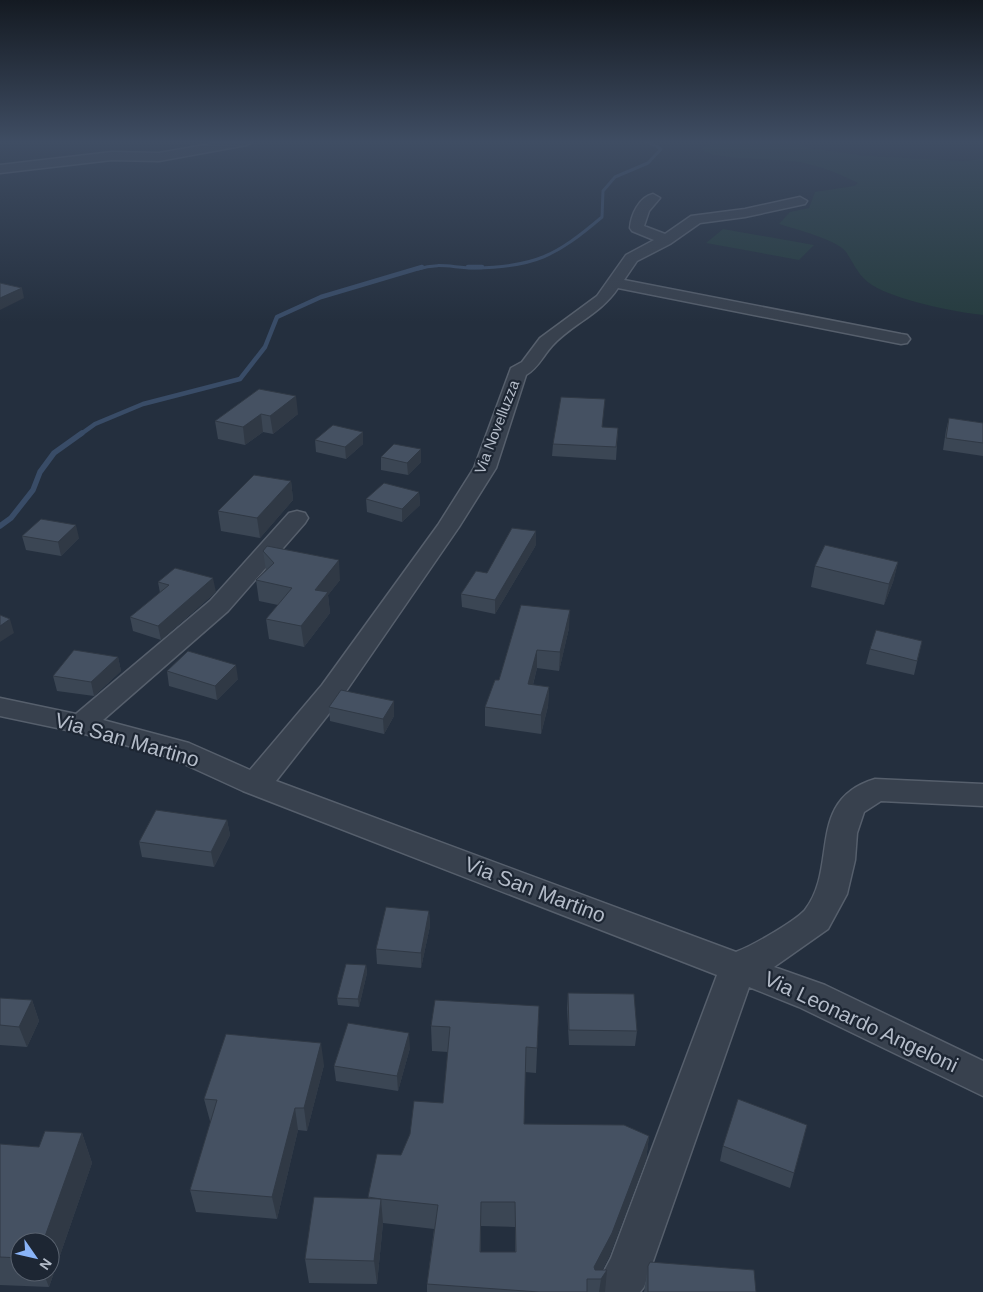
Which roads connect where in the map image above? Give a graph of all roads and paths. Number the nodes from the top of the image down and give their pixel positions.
1 (647, 201) edge
2 (799, 201) edge
3 (666, 240) junction
4 (615, 283) junction
5 (901, 339) dead end
6 (297, 518) dead end
7 (0, 707) edge
8 (81, 724) junction
9 (254, 784) junction
10 (983, 795) edge
11 (738, 966) junction
12 (983, 1079) edge
13 (615, 1292) edge

1 - 3 street
2 - 3 street, Via Novelluzza
3 - 4 street, Via Novelluzza
4 - 5 street
4 - 9 street, Via Novelluzza
6 - 8 street
7 - 8 street, Via San Martino
8 - 9 street, Via San Martino
9 - 11 street, Via San Martino
10 - 11 street
11 - 12 street, Via Leonardo Angeloni
11 - 13 street

